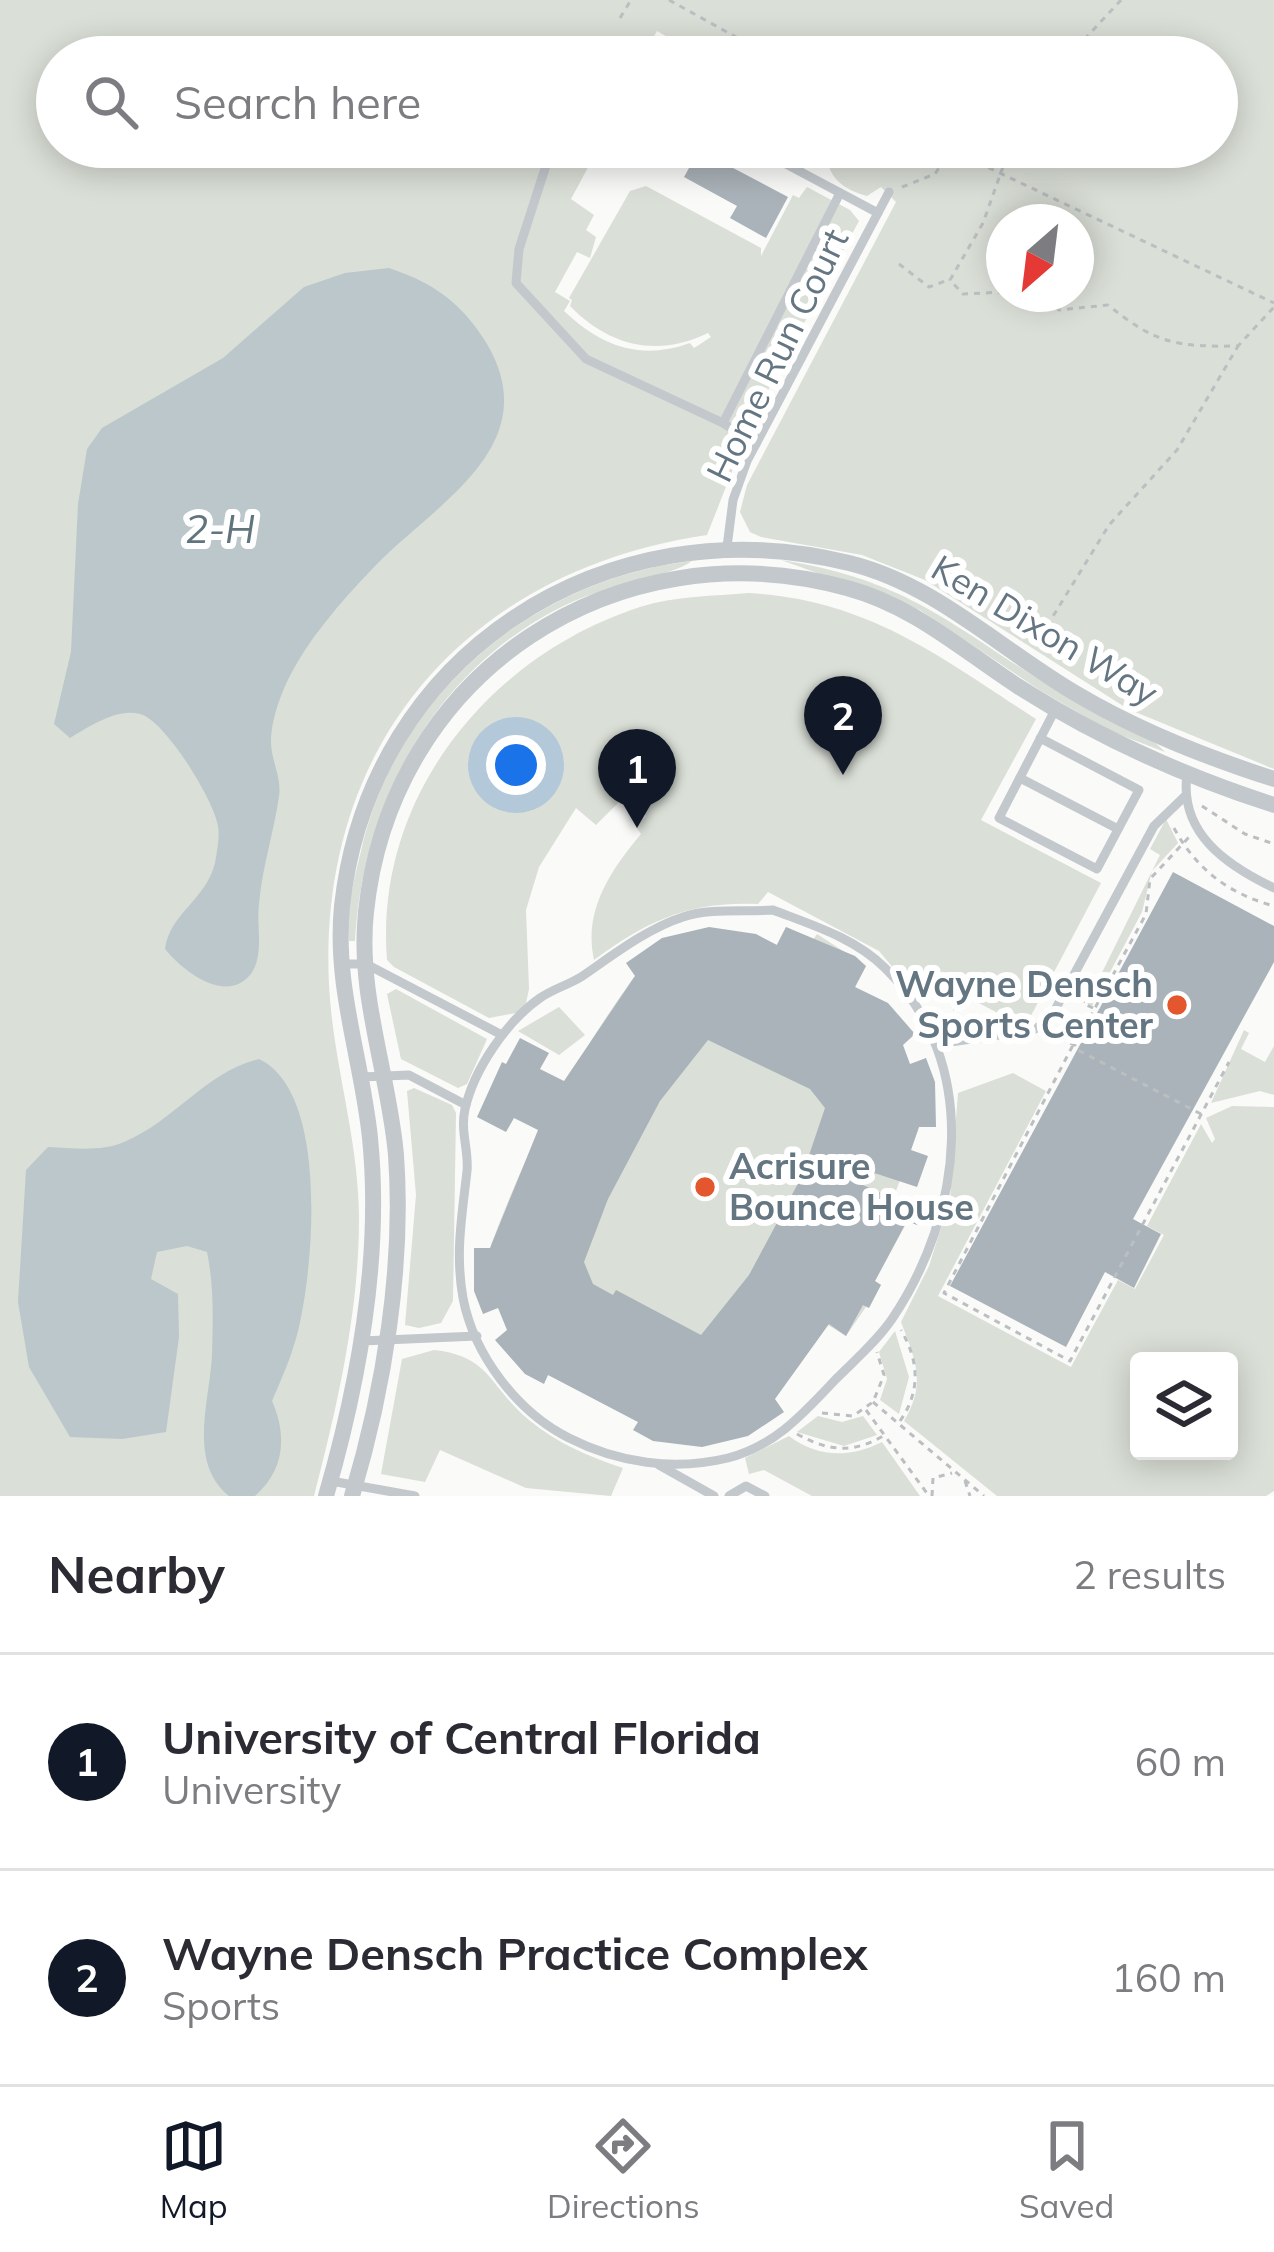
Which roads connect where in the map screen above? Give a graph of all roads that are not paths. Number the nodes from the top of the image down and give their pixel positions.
1 (546, 168) edge
2 (794, 168) edge
3 (798, 170) joint
4 (889, 192) road end
5 (840, 193) junction
6 (878, 213) junction
7 (723, 423) junction
8 (756, 444) junction
9 (727, 547) junction
10 (727, 573) junction
11 (1056, 708) junction
12 (1040, 739) junction
13 (1196, 752) junction
14 (1187, 774) junction
15 (1020, 778) junction
16 (1274, 779) edge
17 (1184, 797) junction
18 (1274, 805) edge
19 (1118, 829) junction
20 (1274, 888) edge
21 (341, 964) junction
22 (366, 964) junction
23 (502, 1035) junction
24 (937, 1044) junction
25 (384, 1075) junction
26 (361, 1077) junction
27 (466, 1105) junction
28 (477, 1336) junction
29 (361, 1341) junction
30 (385, 1343) junction
31 (655, 1463) junction
32 (328, 1488) edge
33 (354, 1491) edge
34 (415, 1496) edge
35 (714, 1496) edge
36 (729, 1496) edge
37 (765, 1496) edge

1 - 7 lane
2 - 3 lane
3 - 5 lane
4 - 6 lane, Home Run Court
5 - 6 lane
5 - 7 lane
6 - 8 lane, Home Run Court
7 - 8 lane
8 - 9 lane, Home Run Court
9 - 10 street
9 - 13 street, Ken Dixon Way
9 - 21 street, Ken Dixon Way
10 - 11 street, Ken Dixon Way
10 - 22 street, Ken Dixon Way
11 - 12 lane
11 - 14 street, Ken Dixon Way
12 - 15 lane
12 - 19 lane
13 - 14 street
13 - 16 street, Ken Dixon Way
14 - 17 lane
14 - 18 street, Ken Dixon Way
15 - 19 lane
15 - 19 lane
17 - 20 lane
17 - 24 lane
21 - 22 lane
21 - 26 street, Ken Dixon Way
22 - 23 lane
22 - 25 street, Ken Dixon Way
23 - 24 lane
23 - 27 lane
24 - 31 lane
25 - 26 lane
25 - 27 lane
25 - 30 street, Ken Dixon Way
26 - 29 street, Ken Dixon Way
27 - 28 lane
28 - 30 lane
28 - 31 lane
29 - 30 lane
29 - 32 street, Ken Dixon Way
30 - 33 street, Ken Dixon Way
31 - 35 lane
32 - 33 lane
33 - 34 lane
36 - 37 lane

